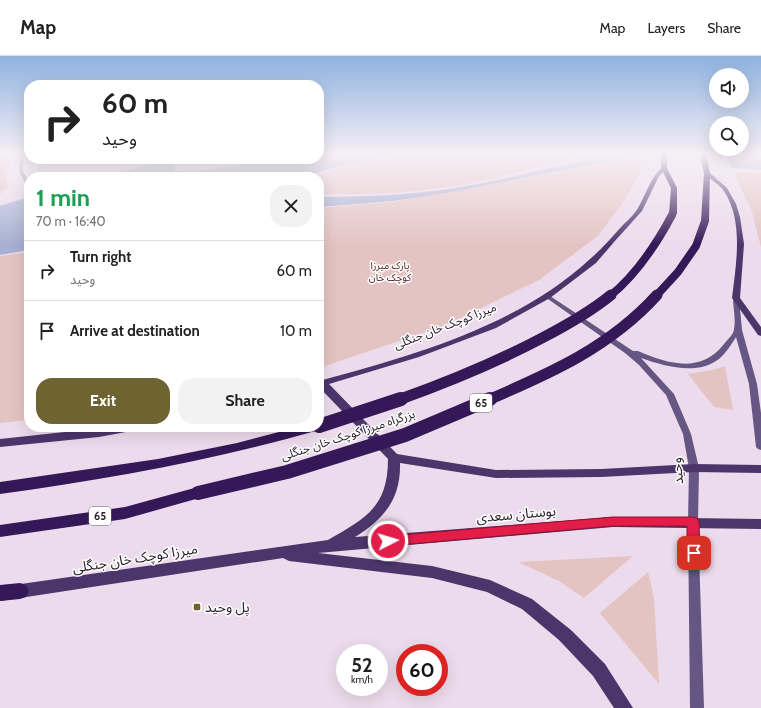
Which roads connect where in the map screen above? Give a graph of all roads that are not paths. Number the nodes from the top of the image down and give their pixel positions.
1 (652, 184) edge
2 (672, 184) edge
3 (707, 184) edge
4 (720, 184) edge
5 (546, 296) junction
6 (736, 298) junction
7 (738, 330) junction
8 (761, 333) edge
9 (628, 351) junction
10 (324, 383) edge
11 (324, 387) edge
12 (324, 424) edge
13 (108, 432) edge
14 (298, 432) edge
15 (0, 443) edge
16 (761, 448) edge
17 (394, 458) junction
18 (694, 468) junction
19 (761, 469) edge
20 (0, 488) edge
21 (693, 522) junction
22 (761, 524) edge
23 (0, 531) edge
24 (330, 545) junction
25 (275, 553) junction
26 (20, 591) joint
27 (0, 594) edge
28 (624, 708) edge
29 (697, 708) edge

1 - 5 main road, میرزا کوچک خان جنگلی
2 - 12 highway, بزرگراه میرزا کوچک خان جنگلی, bridge
3 - 23 highway, بزرگراه میرزا کوچک خان جنگلی / 65, bridge
4 - 6 main road
5 - 9 main road, وحید
5 - 10 main road, میرزا کوچک خان جنگلی
6 - 7 main road
6 - 8 main road
7 - 9 main road
7 - 16 main road
9 - 18 main road, وحید
11 - 17 main road
13 - 15 main road
14 - 20 highway, بزرگراه میرزا کوچک خان جنگلی
17 - 18 main road
17 - 24 main road
18 - 19 main road
18 - 21 main road, وحید
21 - 22 main road, بوستان سعدی
21 - 24 main road, بوستان سعدی
21 - 29 main road, وحید
24 - 25 main road, بوستان سعدی
25 - 26 main road, میرزا کوچک خان جنگلی
25 - 28 main road
26 - 27 highway

